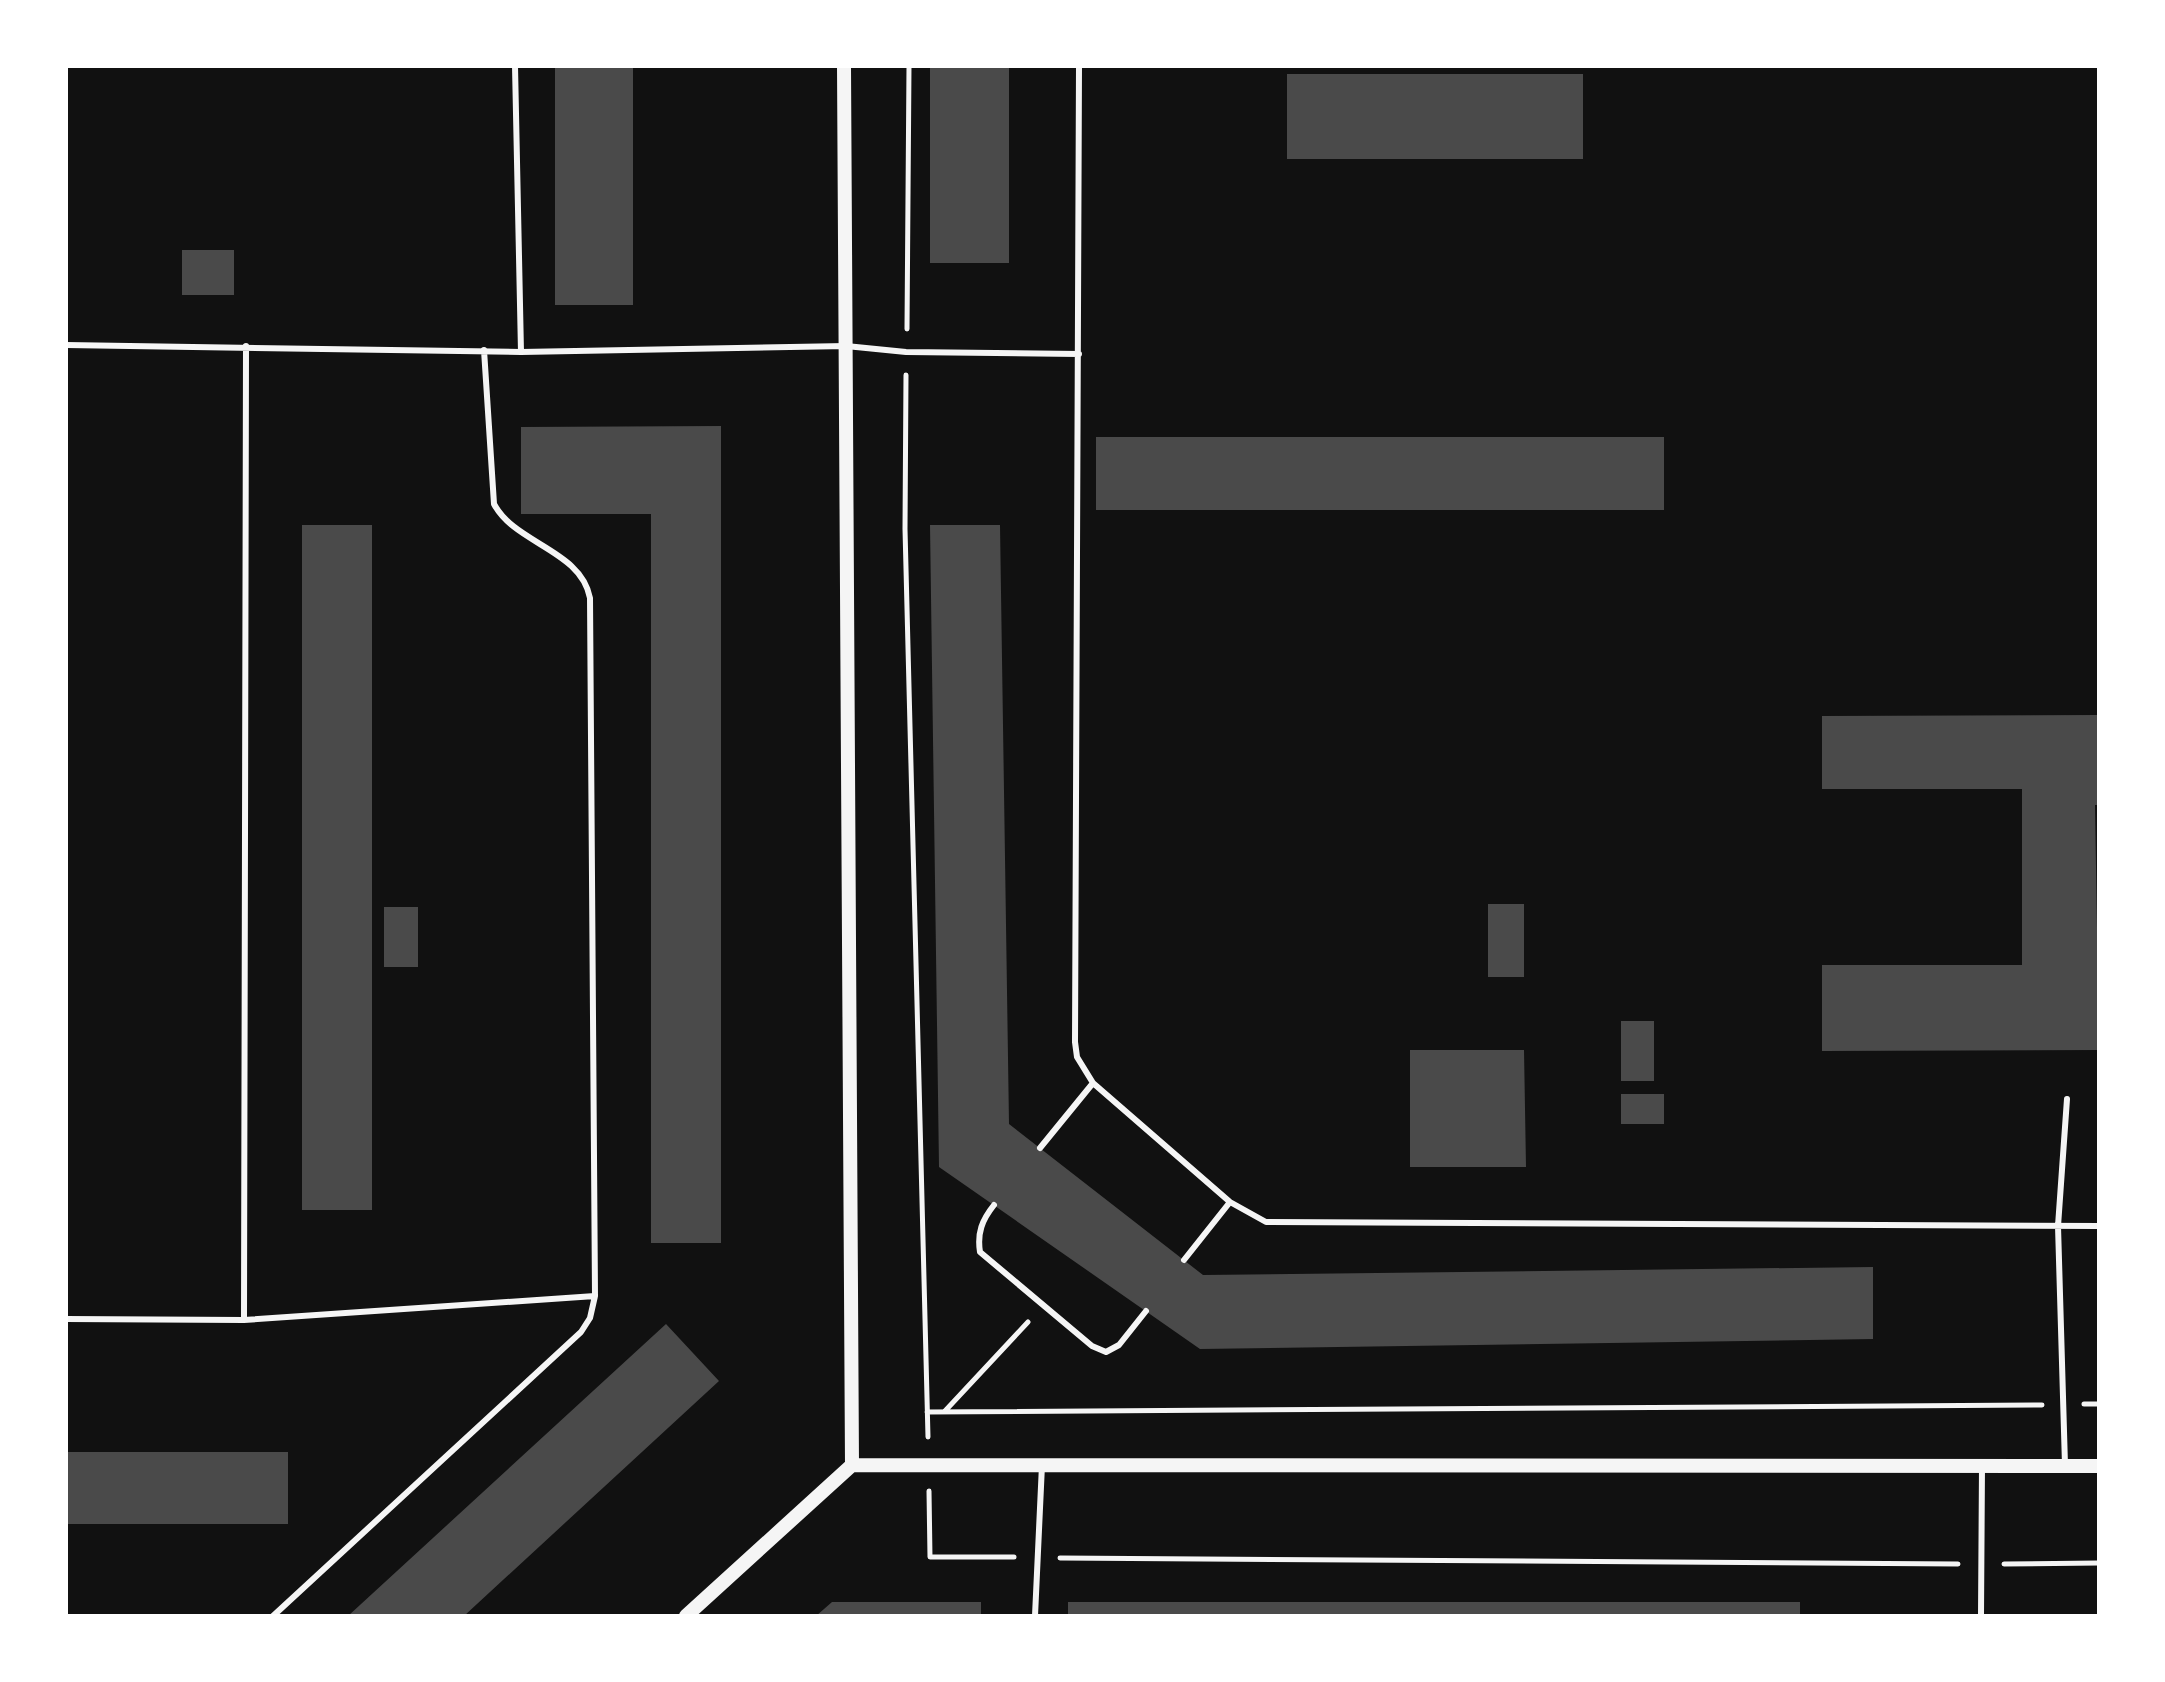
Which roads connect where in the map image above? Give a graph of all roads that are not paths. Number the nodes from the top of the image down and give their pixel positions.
1 (515, 66) edge
2 (844, 66) edge
3 (1079, 66) edge
4 (66, 345) edge
5 (246, 346) junction
6 (846, 346) junction
7 (484, 350) junction
8 (521, 352) junction
9 (1079, 354) junction
10 (1093, 1083) junction
11 (2067, 1099) dead end
12 (1040, 1148) dead end
13 (1230, 1202) junction
14 (994, 1205) dead end
15 (2058, 1226) junction
16 (2099, 1226) edge
17 (1184, 1260) dead end
18 (595, 1296) junction
19 (1146, 1311) dead end
20 (66, 1319) edge
21 (244, 1320) junction
22 (852, 1465) junction
23 (1042, 1465) junction
24 (2065, 1465) junction
25 (1982, 1466) junction
26 (2099, 1466) edge
27 (273, 1616) edge
28 (686, 1616) edge
29 (1035, 1616) edge
30 (1981, 1616) edge

1 - 8 lane
2 - 6 street
3 - 9 lane
4 - 5 lane
5 - 7 lane
5 - 21 lane
6 - 8 lane
6 - 9 lane
6 - 22 street
7 - 8 lane
7 - 18 lane
9 - 10 lane
10 - 12 lane
10 - 13 lane
11 - 15 lane
13 - 15 lane
13 - 17 lane
14 - 19 lane
15 - 16 lane
15 - 24 lane
18 - 21 lane
18 - 27 lane
20 - 21 lane
22 - 23 street
22 - 28 street
23 - 25 street
23 - 29 lane
24 - 25 street
24 - 26 street
25 - 30 lane

